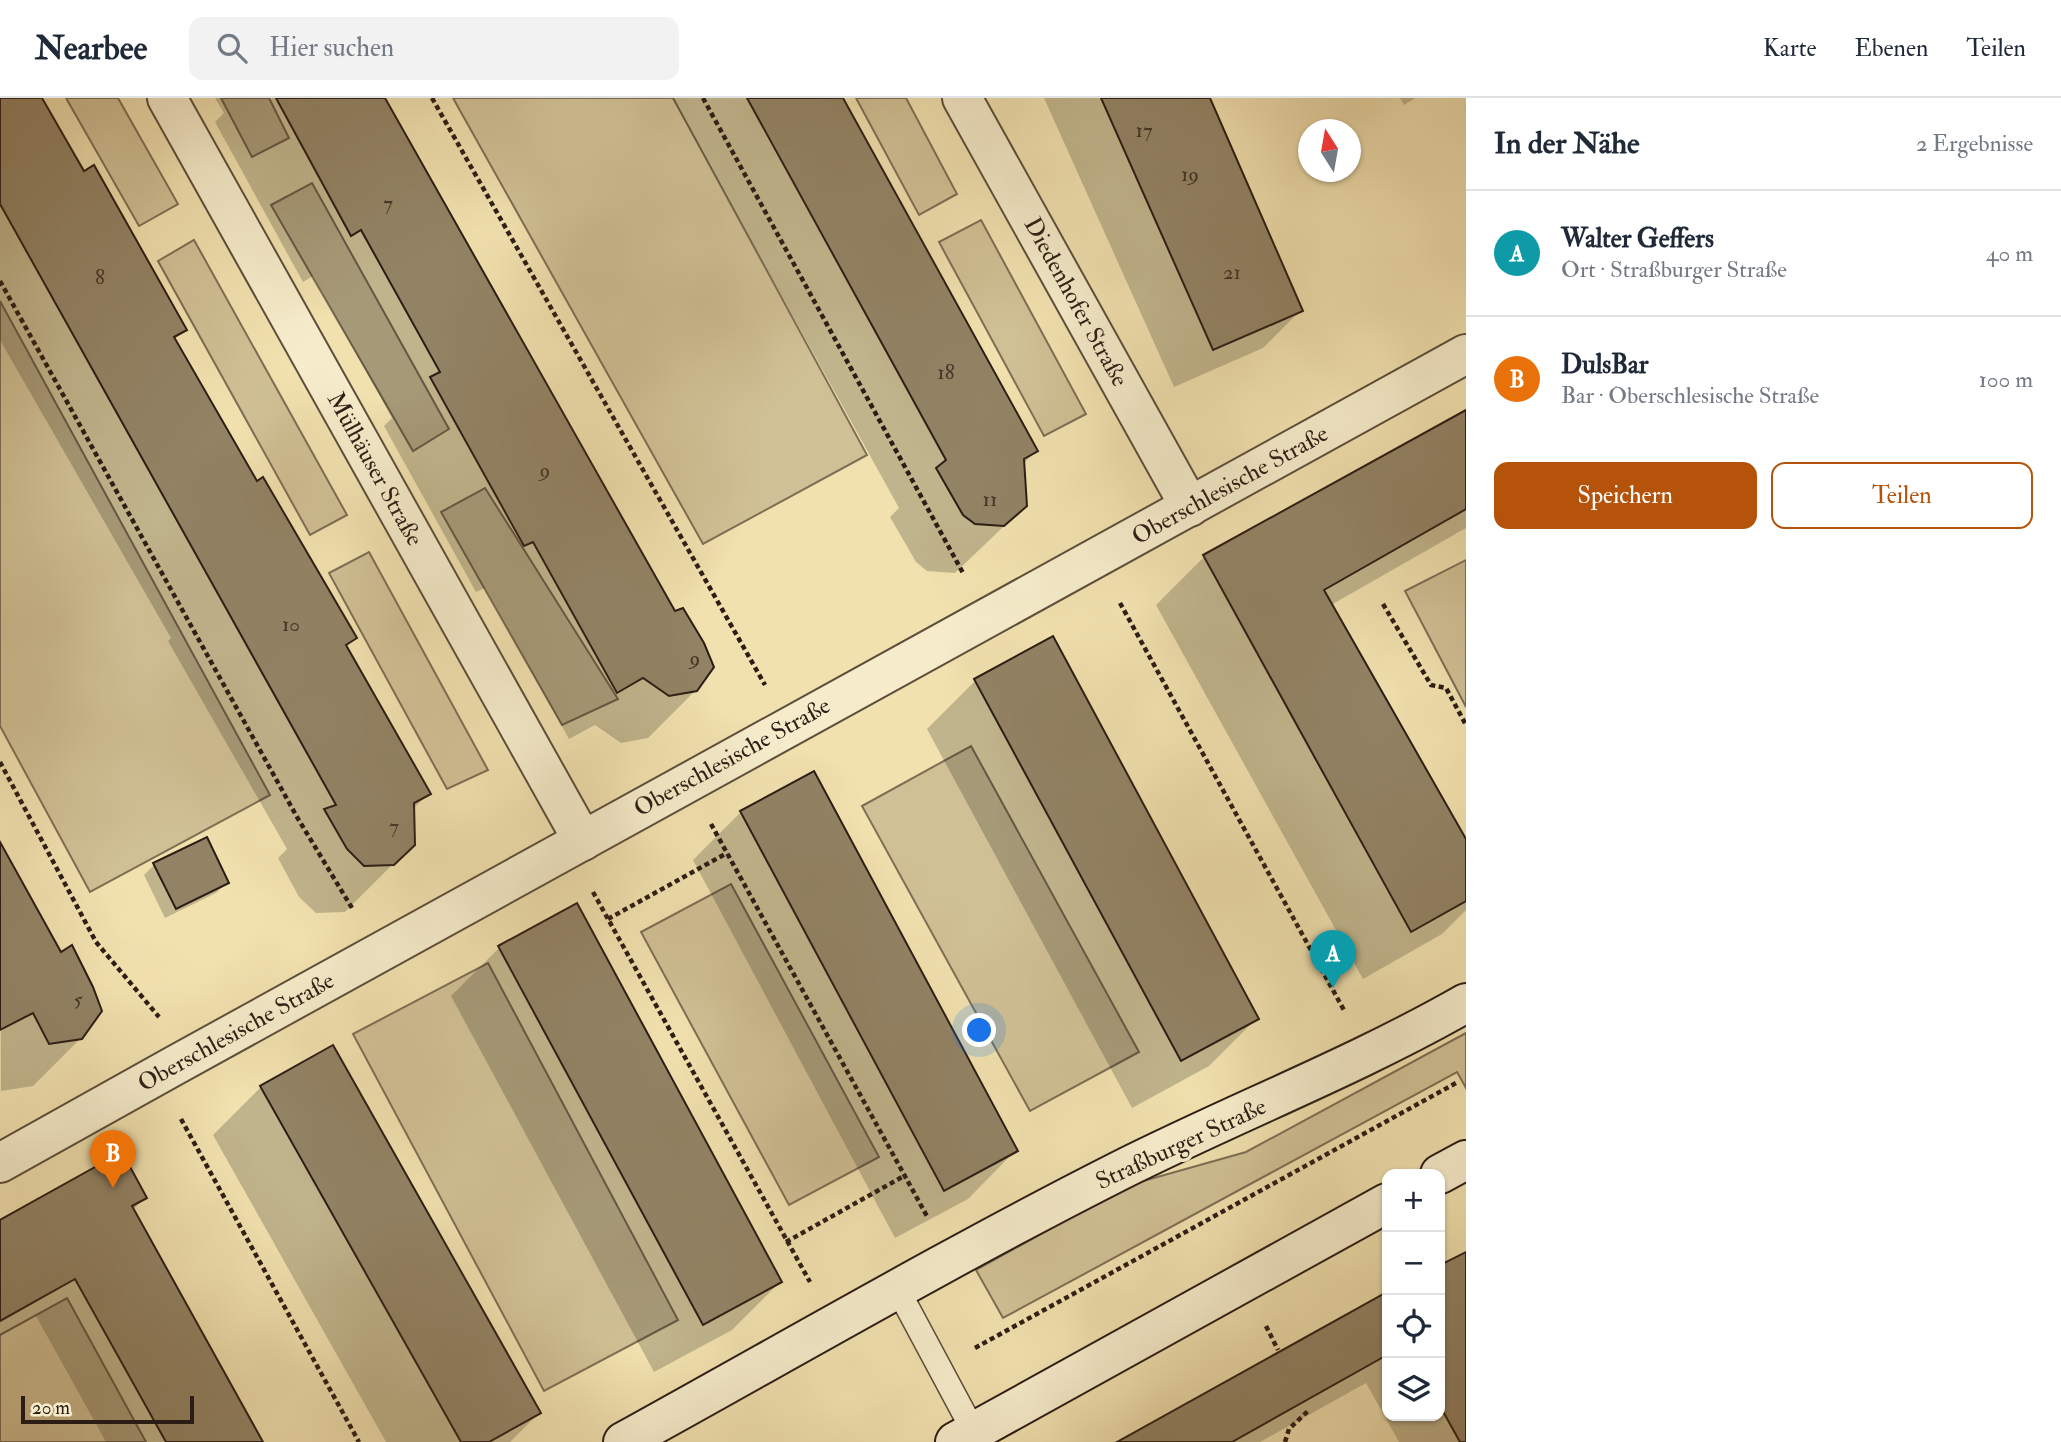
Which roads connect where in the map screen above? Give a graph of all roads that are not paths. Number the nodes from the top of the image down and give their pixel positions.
1 (167, 98) edge
2 (962, 98) edge
3 (1466, 354) edge
4 (1190, 507) junction
5 (576, 844) junction
6 (1466, 1003) edge
7 (1466, 1160) edge
8 (0, 1163) edge
9 (1445, 1171) edge
10 (1382, 1206) edge
11 (898, 1290) junction
12 (965, 1437) edge
13 (623, 1442) edge

1 - 5 street, Mülhäuser Straße
2 - 4 street, Diedenhofer Straße
3 - 4 street, Oberschlesische Straße
4 - 5 street, Oberschlesische Straße
5 - 8 street, Oberschlesische Straße
6 - 11 street, Straßburger Straße
7 - 9 street
10 - 12 street
11 - 12 lane
11 - 13 street, Straßburger Straße

